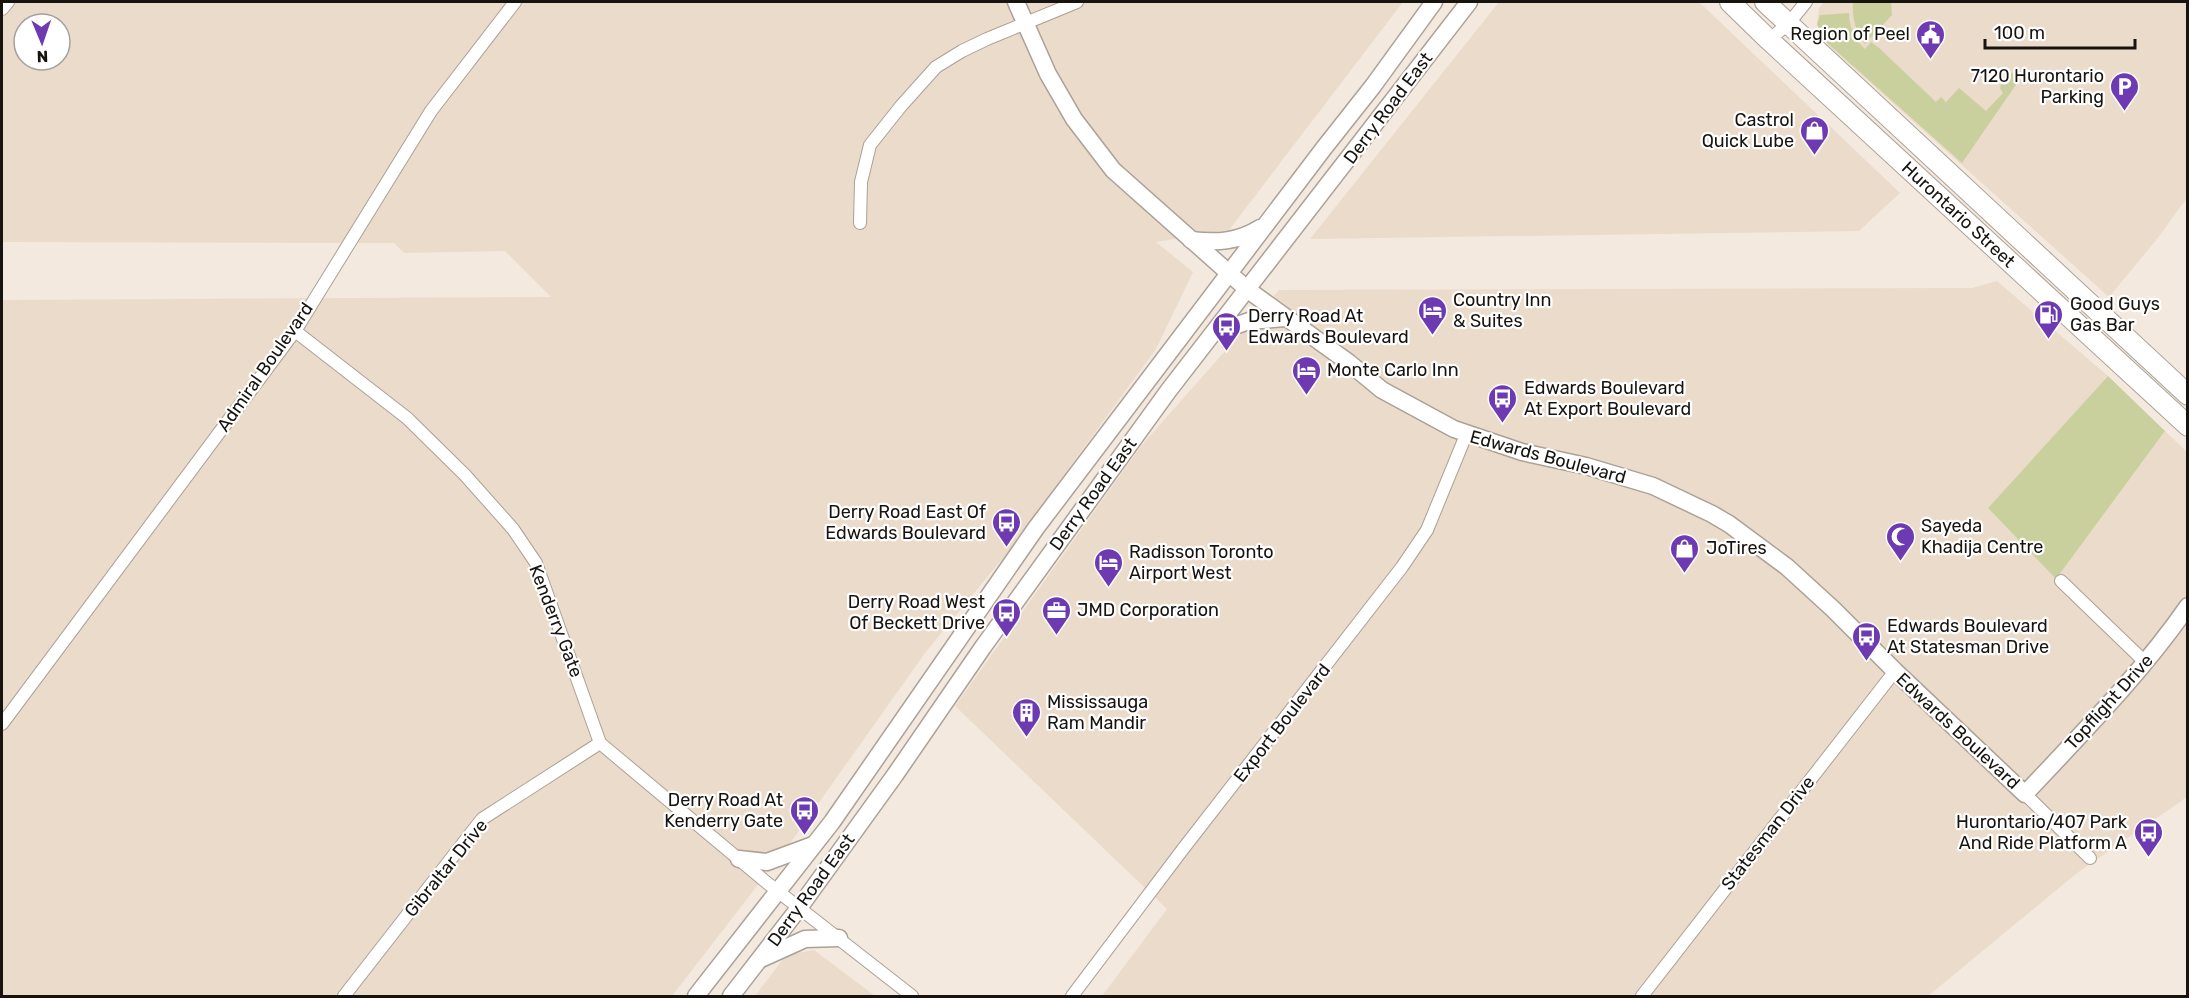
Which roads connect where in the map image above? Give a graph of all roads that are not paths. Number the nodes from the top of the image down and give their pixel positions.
1 (8, 2) edge
2 (515, 2) edge
3 (1016, 2) edge
4 (1077, 2) edge
5 (1434, 2) edge
6 (1469, 2) edge
7 (1730, 2) edge
8 (1765, 2) edge
9 (1806, 2) edge
10 (2, 9) edge
11 (1789, 23) junction
12 (1025, 24) junction
13 (1769, 40) junction
14 (860, 223) dead end
15 (1266, 224) junction
16 (1191, 240) junction
17 (1228, 274) junction
18 (1248, 290) junction
19 (1286, 318) junction
20 (295, 331) junction
21 (1213, 334) junction
22 (1152, 378) junction
23 (1169, 390) junction
24 (2187, 395) edge
25 (1114, 426) junction
26 (2187, 426) edge
27 (1466, 435) junction
28 (1132, 441) junction
29 (2061, 581) dead end
30 (2187, 606) edge
31 (2146, 663) junction
32 (1895, 671) junction
33 (904, 719) junction
34 (2, 724) edge
35 (924, 733) junction
36 (600, 742) junction
37 (858, 785) junction
38 (2025, 794) junction
39 (879, 798) junction
40 (814, 844) junction
41 (2091, 858) dead end
42 (739, 859) junction
43 (778, 892) junction
44 (799, 908) junction
45 (838, 938) junction
46 (759, 959) junction
47 (344, 996) edge
48 (696, 996) edge
49 (731, 996) edge
50 (912, 996) edge
51 (1072, 996) edge
52 (1642, 996) edge

1 - 10 street
2 - 20 street, Admiral Boulevard
3 - 12 main road, Edwards Boulevard
4 - 12 street
5 - 15 main road, Derry Road East
6 - 18 main road, Derry Road East
7 - 13 main road, Hurontario Street
8 - 11 main road, Hurontario Street
9 - 11 street
11 - 13 street
11 - 24 main road, Hurontario Street
12 - 14 street
12 - 16 main road, Edwards Boulevard
13 - 26 main road, Hurontario Street
15 - 16 main road
15 - 17 main road, Derry Road East
16 - 17 main road, Edwards Boulevard
17 - 18 main road, Edwards Boulevard
17 - 22 main road, Derry Road East
18 - 19 main road, Edwards Boulevard
18 - 21 main road, Derry Road East
19 - 21 main road
19 - 27 main road, Edwards Boulevard
20 - 34 street, Admiral Boulevard
20 - 36 street, Kenderry Gate
21 - 23 main road, Derry Road East
22 - 23 main road
22 - 25 main road, Derry Road East
23 - 28 main road, Derry Road East
25 - 28 main road
25 - 33 main road, Derry Road East
27 - 32 main road, Edwards Boulevard
27 - 51 street, Export Boulevard
28 - 35 main road, Derry Road East
29 - 31 street
30 - 31 main road, Topflight Drive
31 - 38 main road, Topflight Drive
32 - 38 main road, Edwards Boulevard
32 - 52 street, Statesman Drive
33 - 35 main road
33 - 37 main road, Derry Road East
35 - 39 main road, Derry Road East
36 - 42 street
36 - 47 street, Gibraltar Drive
37 - 39 main road
37 - 40 main road, Derry Road East
38 - 41 street, Edwards Boulevard
39 - 44 main road, Derry Road East
40 - 42 main road
40 - 43 main road, Derry Road East
42 - 43 street
43 - 44 street
43 - 48 main road, Derry Road East
44 - 45 street
44 - 46 main road, Derry Road East
45 - 46 main road
45 - 50 street
46 - 49 main road, Derry Road East

